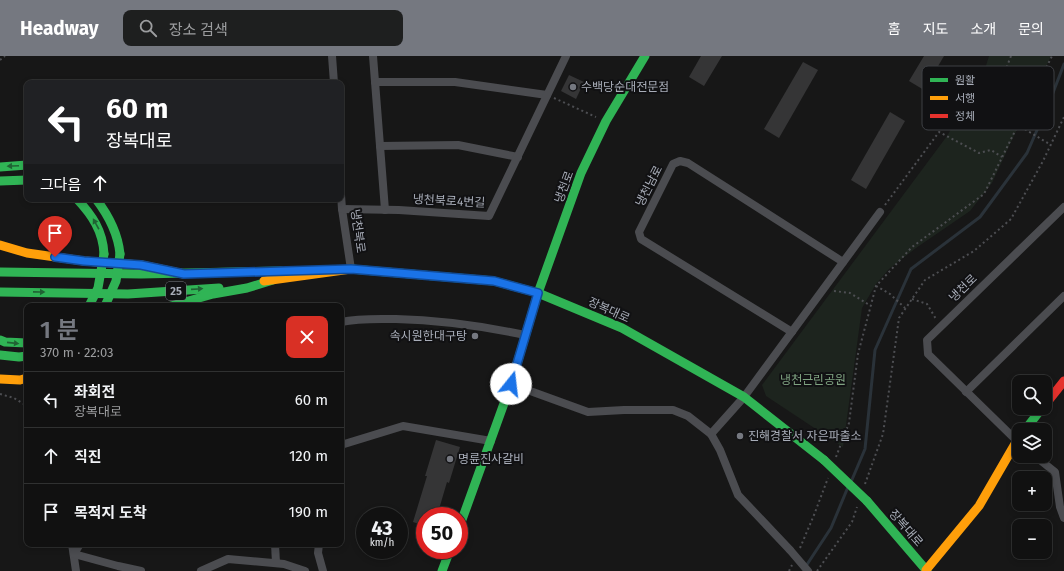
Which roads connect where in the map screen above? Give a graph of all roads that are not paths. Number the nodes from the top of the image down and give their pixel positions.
1 (332, 56) edge
2 (373, 56) edge
3 (566, 56) edge
4 (645, 56) edge
5 (334, 80) edge
6 (375, 82) junction
7 (547, 95) junction
8 (380, 146) junction
9 (518, 156) junction
10 (24, 165) edge
11 (0, 167) edge
12 (24, 180) edge
13 (0, 181) edge
14 (80, 202) edge
15 (98, 202) edge
16 (342, 202) edge
17 (1064, 206) edge
18 (342, 209) junction
19 (385, 210) junction
20 (880, 212) road end
21 (0, 245) edge
22 (844, 262) junction
23 (351, 269) junction
24 (0, 272) edge
25 (184, 274) junction
26 (273, 280) junction
27 (0, 292) edge
28 (538, 293) junction
29 (1064, 296) edge
30 (91, 303) edge
31 (106, 303) edge
32 (182, 303) edge
33 (344, 321) edge
34 (792, 332) junction
35 (525, 335) junction
36 (0, 340) edge
37 (24, 343) edge
38 (0, 355) edge
39 (24, 356) edge
40 (0, 379) edge
41 (24, 379) edge
42 (1064, 381) edge
43 (511, 384) junction
44 (966, 392) junction
45 (1052, 396) edge
46 (744, 397) junction
47 (1037, 415) edge
48 (1030, 423) edge
49 (711, 434) junction
50 (1012, 435) edge
51 (491, 441) junction
52 (344, 445) edge
53 (1012, 451) edge
54 (1044, 463) edge
55 (467, 507) edge
56 (1064, 518) edge
57 (73, 547) edge
58 (78, 547) edge
59 (275, 547) edge
60 (319, 547) edge
61 (74, 554) junction
62 (447, 559) edge
63 (276, 563) junction
64 (76, 571) edge
65 (141, 571) edge
66 (201, 571) edge
67 (305, 571) edge
68 (323, 571) edge
69 (442, 571) edge
70 (808, 571) edge
71 (925, 571) edge

1 - 5 street
2 - 6 street
3 - 7 street, 냉천북로4번길
4 - 28 main road, 냉천로
6 - 7 street
6 - 8 street
7 - 9 street, 냉천북로4번길
8 - 9 street
8 - 19 street
9 - 19 street, 냉천북로4번길
10 -> 11 main road
12 - 13 main road
30 -> 14 main road, bridge
15 - 31 main road, bridge
16 - 18 street, 냉천북로
17 - 44 street, 냉천로
18 - 19 street, 냉천북로4번길
18 - 23 street, 냉천북로
20 - 22 street
21 - 25 main road
22 - 34 street
22 - 34 street, 냉천남로
23 - 25 main road, 25
23 - 26 main road, 25
23 - 28 main road, 장복대로
24 - 25 main road, 25
27 -> 26 main road, 25
26 - 32 main road
28 - 35 main road, 냉천로
28 - 46 main road, 장복대로
29 - 44 street
33 - 35 street
34 - 46 street
35 - 43 main road, 냉천로
36 -> 37 main road
38 - 39 main road
40 - 41 main road
42 - 45 main road
43 - 49 street
43 - 51 main road, 냉천로
44 - 50 street, 냉천로
46 - 49 street
46 - 71 main road, 장복대로, bridge
47 - 48 main road
49 - 70 street, bridge
51 - 52 street
51 - 55 main road, 냉천로
53 - 71 main road, 냉천로
54 - 56 street
57 - 61 street
58 - 61 street
59 - 63 street
60 - 68 street
61 - 64 street
61 - 65 street
62 - 69 main road
63 - 66 street
63 - 67 street

